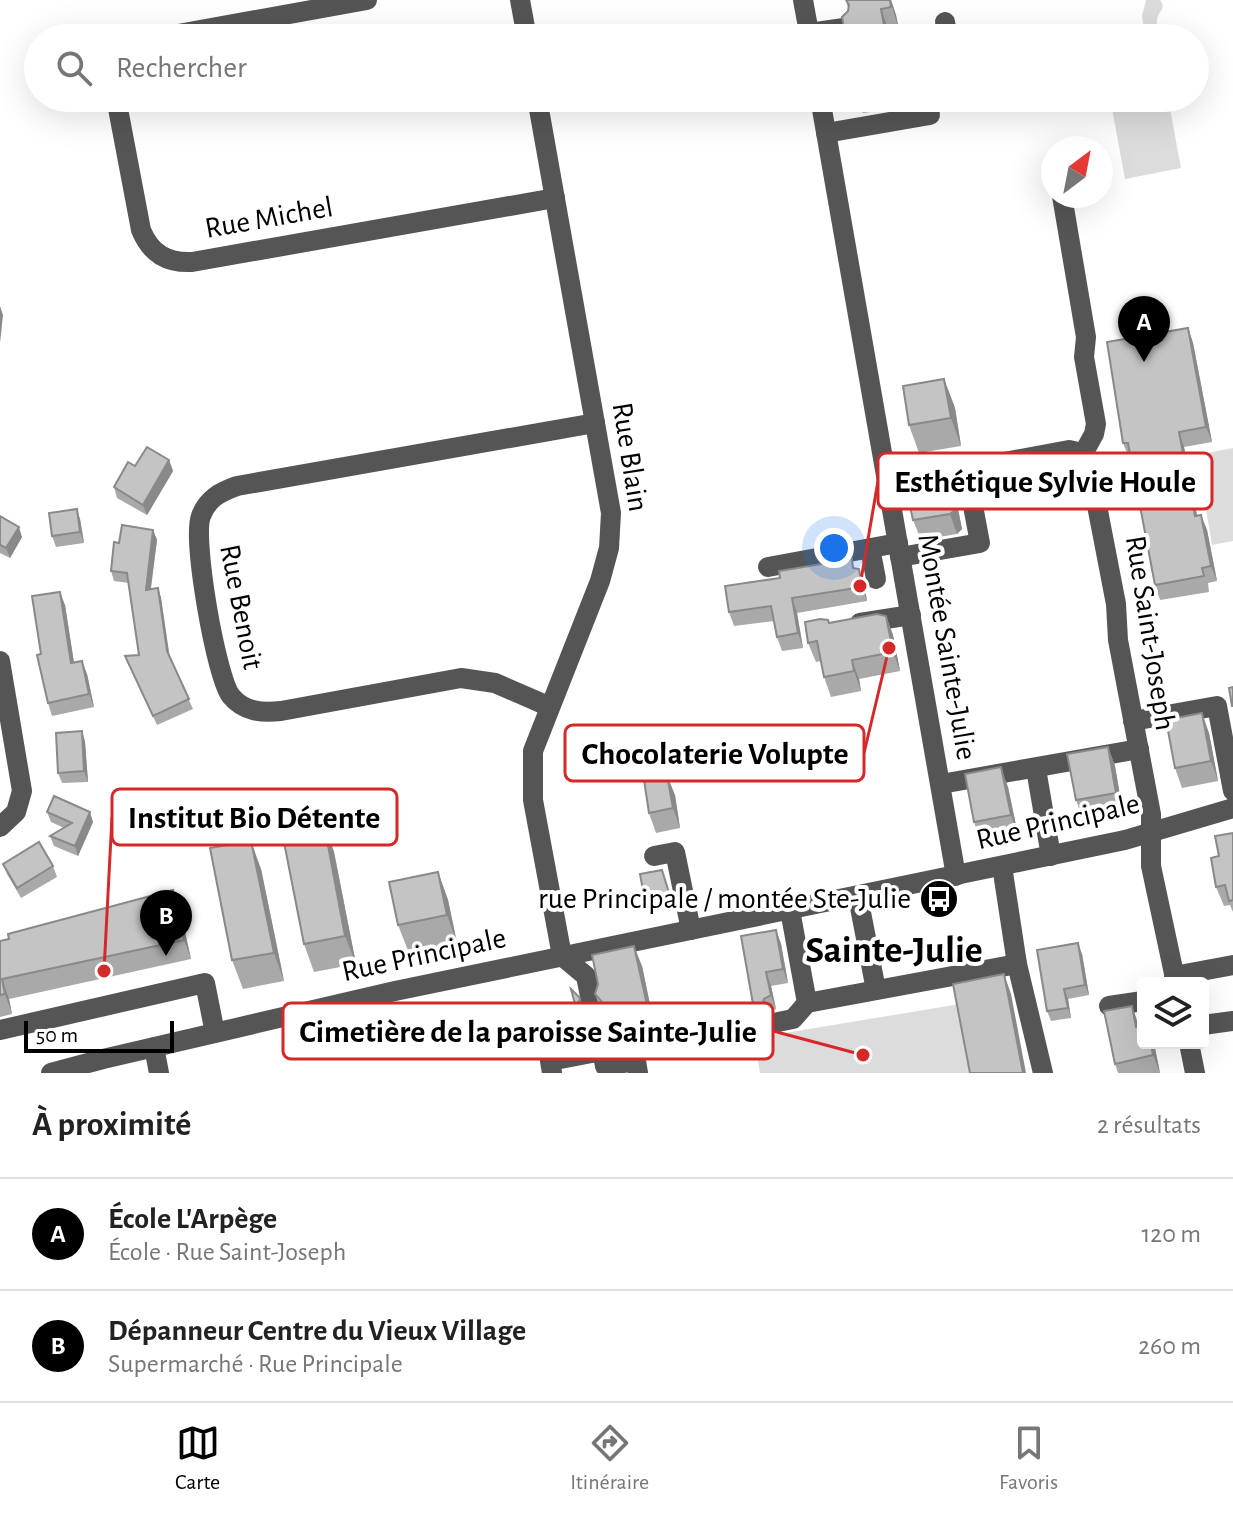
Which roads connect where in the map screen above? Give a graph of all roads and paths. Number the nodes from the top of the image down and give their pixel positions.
1 (367, 0) edge
2 (520, 0) edge
3 (803, 0) edge
4 (234, 24) edge
5 (524, 24) edge
6 (807, 24) edge
7 (119, 112) edge
8 (540, 112) edge
9 (822, 112) edge
10 (929, 112) edge
11 (826, 133) junction
12 (555, 198) junction
13 (1064, 208) edge
14 (595, 423) junction
15 (1083, 454) junction
16 (966, 469) junction
17 (887, 484) junction
18 (870, 548) junction
19 (899, 550) junction
20 (768, 567) dead end
21 (876, 579) dead end
22 (911, 615) junction
23 (839, 626) edge
24 (0, 661) edge
25 (548, 706) junction
26 (1133, 721) junction
27 (1139, 749) junction
28 (1036, 769) junction
29 (941, 784) junction
30 (1233, 791) edge
31 (1233, 808) edge
32 (0, 827) edge
33 (1150, 833) junction
34 (654, 856) dead end
35 (1051, 856) junction
36 (1002, 866) junction
37 (956, 876) junction
38 (858, 897) junction
39 (790, 910) junction
40 (691, 930) junction
41 (562, 956) junction
42 (1017, 964) junction
43 (1233, 965) edge
44 (1174, 977) edge
45 (1187, 977) edge
46 (876, 990) junction
47 (1137, 1002) edge
48 (807, 1003) junction
49 (1109, 1006) dead end
50 (1233, 1021) edge
51 (778, 1022) dead end
52 (1209, 1024) edge
53 (0, 1030) edge
54 (215, 1033) junction
55 (154, 1047) junction
56 (1190, 1049) edge
57 (602, 1051) junction
58 (51, 1073) edge
59 (159, 1073) edge
60 (552, 1073) edge
61 (638, 1073) edge
62 (1043, 1073) edge
63 (1195, 1073) edge

1 - 4 street
2 - 5 street
3 - 6 street
7 - 12 street, Rue Michel
8 - 12 street, Rue Blain
9 - 11 street, Montée Sainte-Julie
10 - 11 street
11 - 17 street, Montée Sainte-Julie
12 - 14 street, Rue Blain
13 - 15 street
14 - 25 street, Rue Blain
14 - 25 street, Rue Benoit
15 - 16 street
15 - 26 street, Rue Saint-Joseph
16 - 17 street
16 - 19 street
17 - 19 street, Montée Sainte-Julie
18 - 19 street
18 - 20 street
18 - 21 street
19 - 22 street, Montée Sainte-Julie
22 - 23 street
22 - 29 street, Montée Sainte-Julie
24 - 32 street
25 - 41 street, Rue Blain
26 - 27 street, Rue Saint-Joseph
26 - 30 street
27 - 28 street
27 - 33 street, Rue Saint-Joseph
28 - 29 street
28 - 35 street
29 - 37 street, Montée Sainte-Julie
31 - 33 street, Rue Principale
33 - 35 street, Rue Principale
33 - 44 street, Rue Saint-Joseph
34 - 40 street
35 - 36 street, Rue Principale
36 - 37 street, Rue Principale
36 - 42 street
37 - 38 street, Rue Principale
38 - 39 street, Rue Principale
38 - 46 street
39 - 40 street, Rue Principale
39 - 48 street
40 - 41 street, Rue Principale
41 - 54 street, Rue Principale
41 - 57 street
42 - 46 street
42 - 62 street
43 - 45 street
46 - 48 street
47 - 49 street
48 - 51 street
50 - 52 street
53 - 54 street
54 - 55 street, Rue Principale
55 - 58 street, Rue Principale
55 - 59 street
56 - 63 street
57 - 60 street
57 - 61 street

